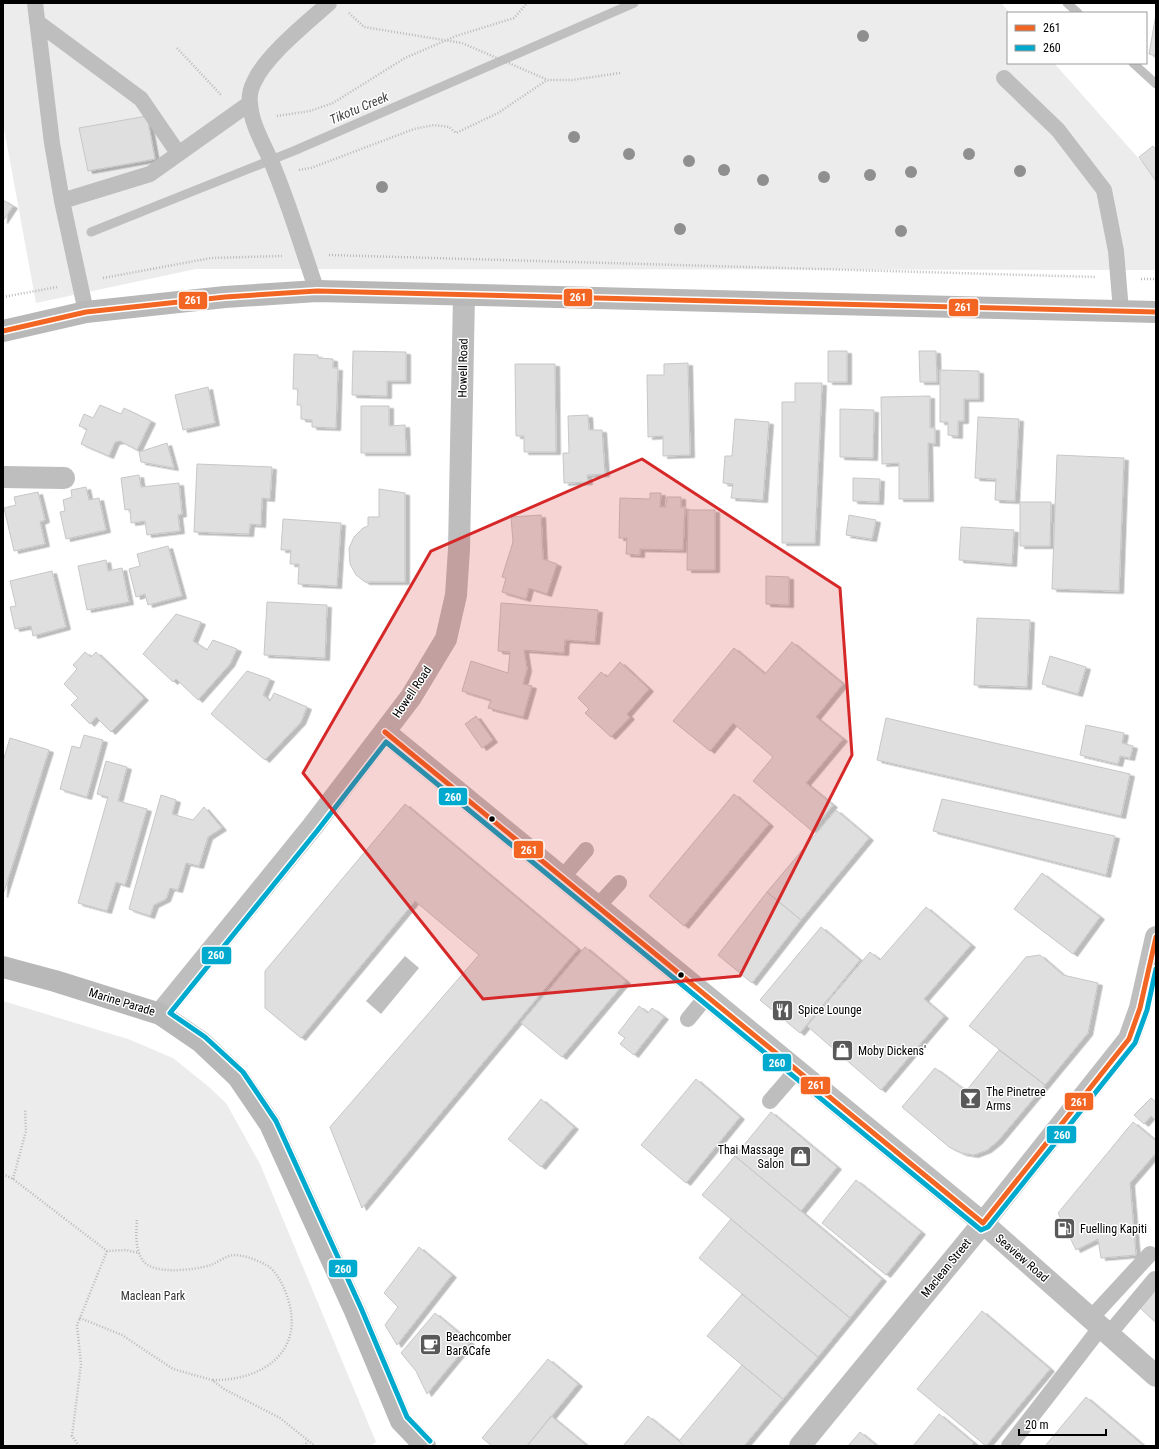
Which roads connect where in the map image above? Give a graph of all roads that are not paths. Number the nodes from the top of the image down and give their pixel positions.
1 (35, 3) edge
2 (329, 3) edge
3 (38, 22) junction
4 (1004, 78) dead end
5 (250, 117) junction
6 (178, 153) junction
7 (62, 201) junction
8 (317, 291) junction
9 (464, 295) junction
10 (1121, 311) junction
11 (86, 312) junction
12 (1156, 312) edge
13 (3, 331) edge
14 (3, 477) edge
15 (64, 478) dead end
16 (385, 732) junction
17 (586, 850) dead end
18 (562, 878) junction
19 (619, 883) dead end
20 (597, 907) junction
21 (1156, 937) edge
22 (3, 968) edge
23 (706, 997) junction
24 (160, 1014) junction
25 (688, 1019) dead end
26 (796, 1071) junction
27 (770, 1101) dead end
28 (983, 1223) junction
29 (1150, 1254) dead end
30 (1155, 1279) dead end
31 (1100, 1326) junction
32 (1156, 1376) edge
33 (425, 1446) edge
34 (800, 1446) edge
35 (1010, 1446) edge

1 - 3 lane
2 - 5 lane
3 - 6 lane
3 - 7 lane
4 - 10 lane
5 - 6 lane
5 - 8 lane
6 - 7 lane
7 - 11 lane
8 - 9 main road
8 - 11 main road
9 - 10 main road
9 - 16 street, Howell Road
10 - 12 main road
11 - 13 main road
14 - 15 street
16 - 18 street, Seaview Road
16 - 24 street, Howell Road
17 - 18 lane
18 - 20 street, Seaview Road
19 - 20 lane
20 - 23 street, Seaview Road
21 - 28 street, Maclean Street
22 - 24 main road, Marine Parade
23 - 25 lane
23 - 26 street, Seaview Road
24 - 33 main road, Marine Parade
26 - 27 lane
26 - 28 street, Seaview Road
28 - 31 street, Seaview Road
28 - 34 street, Maclean Street
29 - 31 lane
30 - 31 lane
31 - 32 street, Seaview Road
31 - 35 lane

